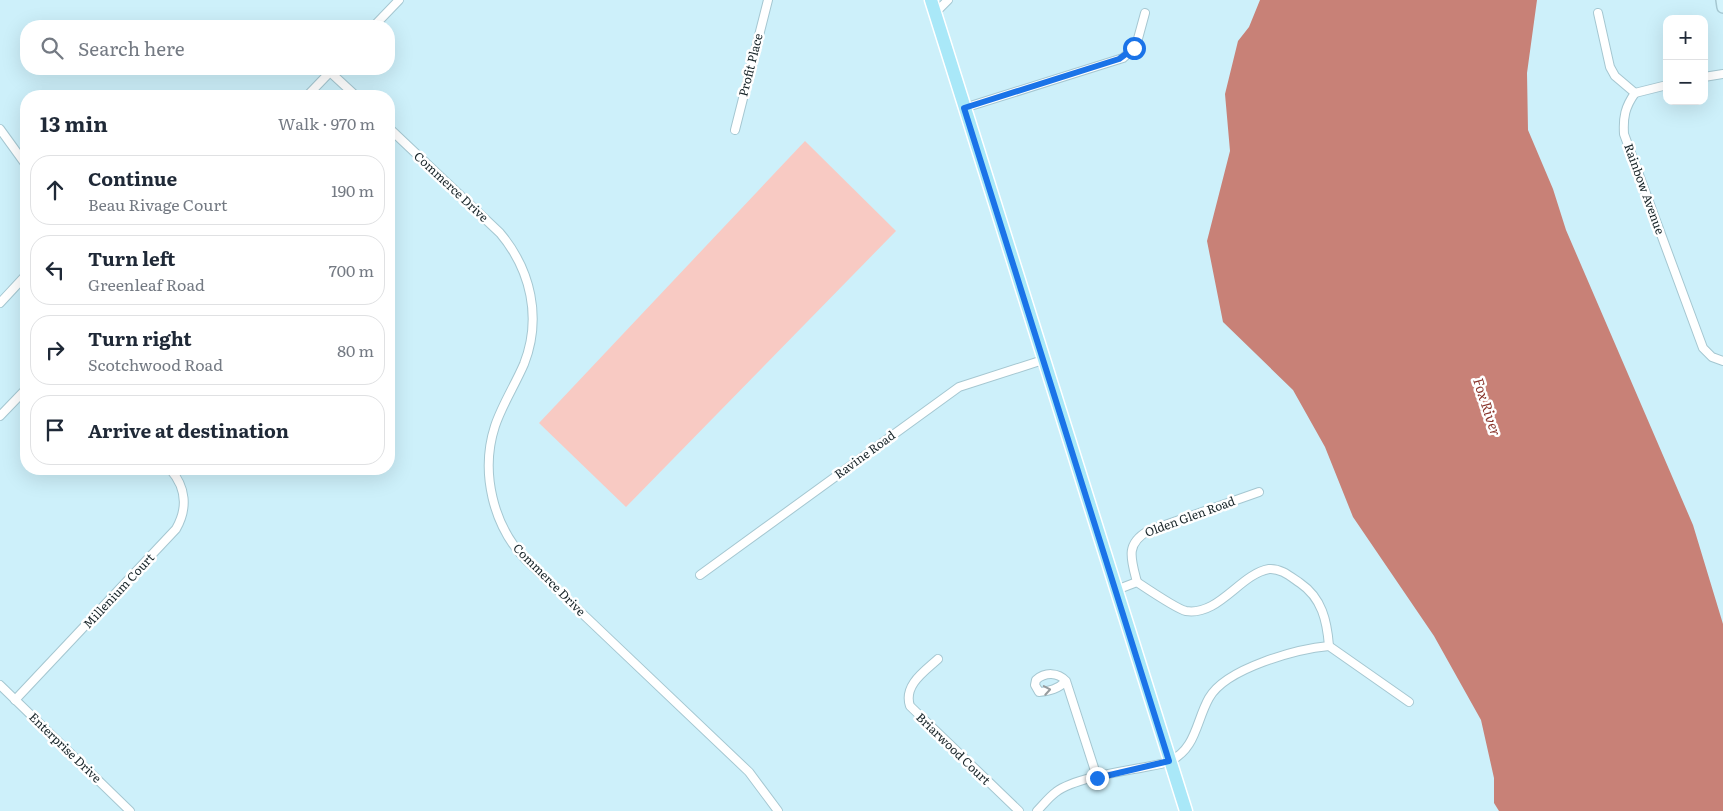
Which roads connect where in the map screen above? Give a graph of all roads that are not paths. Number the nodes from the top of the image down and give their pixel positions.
1 (399, 0) edge
2 (768, 0) edge
3 (931, 0) edge
4 (948, 0) edge
5 (1722, 0) edge
6 (1723, 7) edge
7 (936, 13) junction
8 (1145, 13) dead end
9 (1598, 13) dead end
10 (380, 20) edge
11 (1723, 74) edge
12 (327, 75) edge
13 (337, 75) edge
14 (1708, 76) edge
15 (1663, 86) edge
16 (313, 90) edge
17 (350, 90) edge
18 (1635, 93) junction
19 (964, 108) junction
20 (0, 129) edge
21 (735, 130) dead end
22 (395, 134) edge
23 (20, 157) edge
24 (20, 281) edge
25 (0, 303) edge
26 (1043, 360) junction
27 (1723, 361) edge
28 (20, 395) edge
29 (0, 416) edge
30 (174, 475) edge
31 (1258, 492) dead end
32 (700, 575) dead end
33 (1136, 582) junction
34 (1116, 590) junction
35 (1329, 646) junction
36 (938, 659) dead end
37 (1066, 681) dead end
38 (0, 685) edge
39 (16, 700) junction
40 (1409, 702) dead end
41 (1169, 761) junction
42 (1097, 778) junction
43 (130, 811) edge
44 (778, 811) edge
45 (1019, 811) edge
46 (1037, 811) edge
47 (1186, 811) edge

1 - 10 street
2 - 21 street, Profit Place
3 - 7 main road
4 - 7 street
5 - 6 street
7 - 19 main road
8 - 19 street
9 - 18 street
11 - 14 street
12 - 16 street
13 - 17 street
15 - 18 street
18 - 27 street, Rainbow Avenue
19 - 26 main road
20 - 23 street
22 - 44 street, Commerce Drive
24 - 25 street
26 - 32 street, Ravine Road
26 - 34 main road
28 - 29 street
30 - 39 street, Millenium Court
31 - 33 street, Olden Glen Road
33 - 34 street
33 - 35 street
34 - 41 main road
35 - 40 street
35 - 41 street
36 - 45 street, Briarwood Court
37 - 42 street
38 - 39 street, Enterprise Drive
39 - 43 street, Enterprise Drive
41 - 42 street
41 - 47 main road
42 - 46 street

